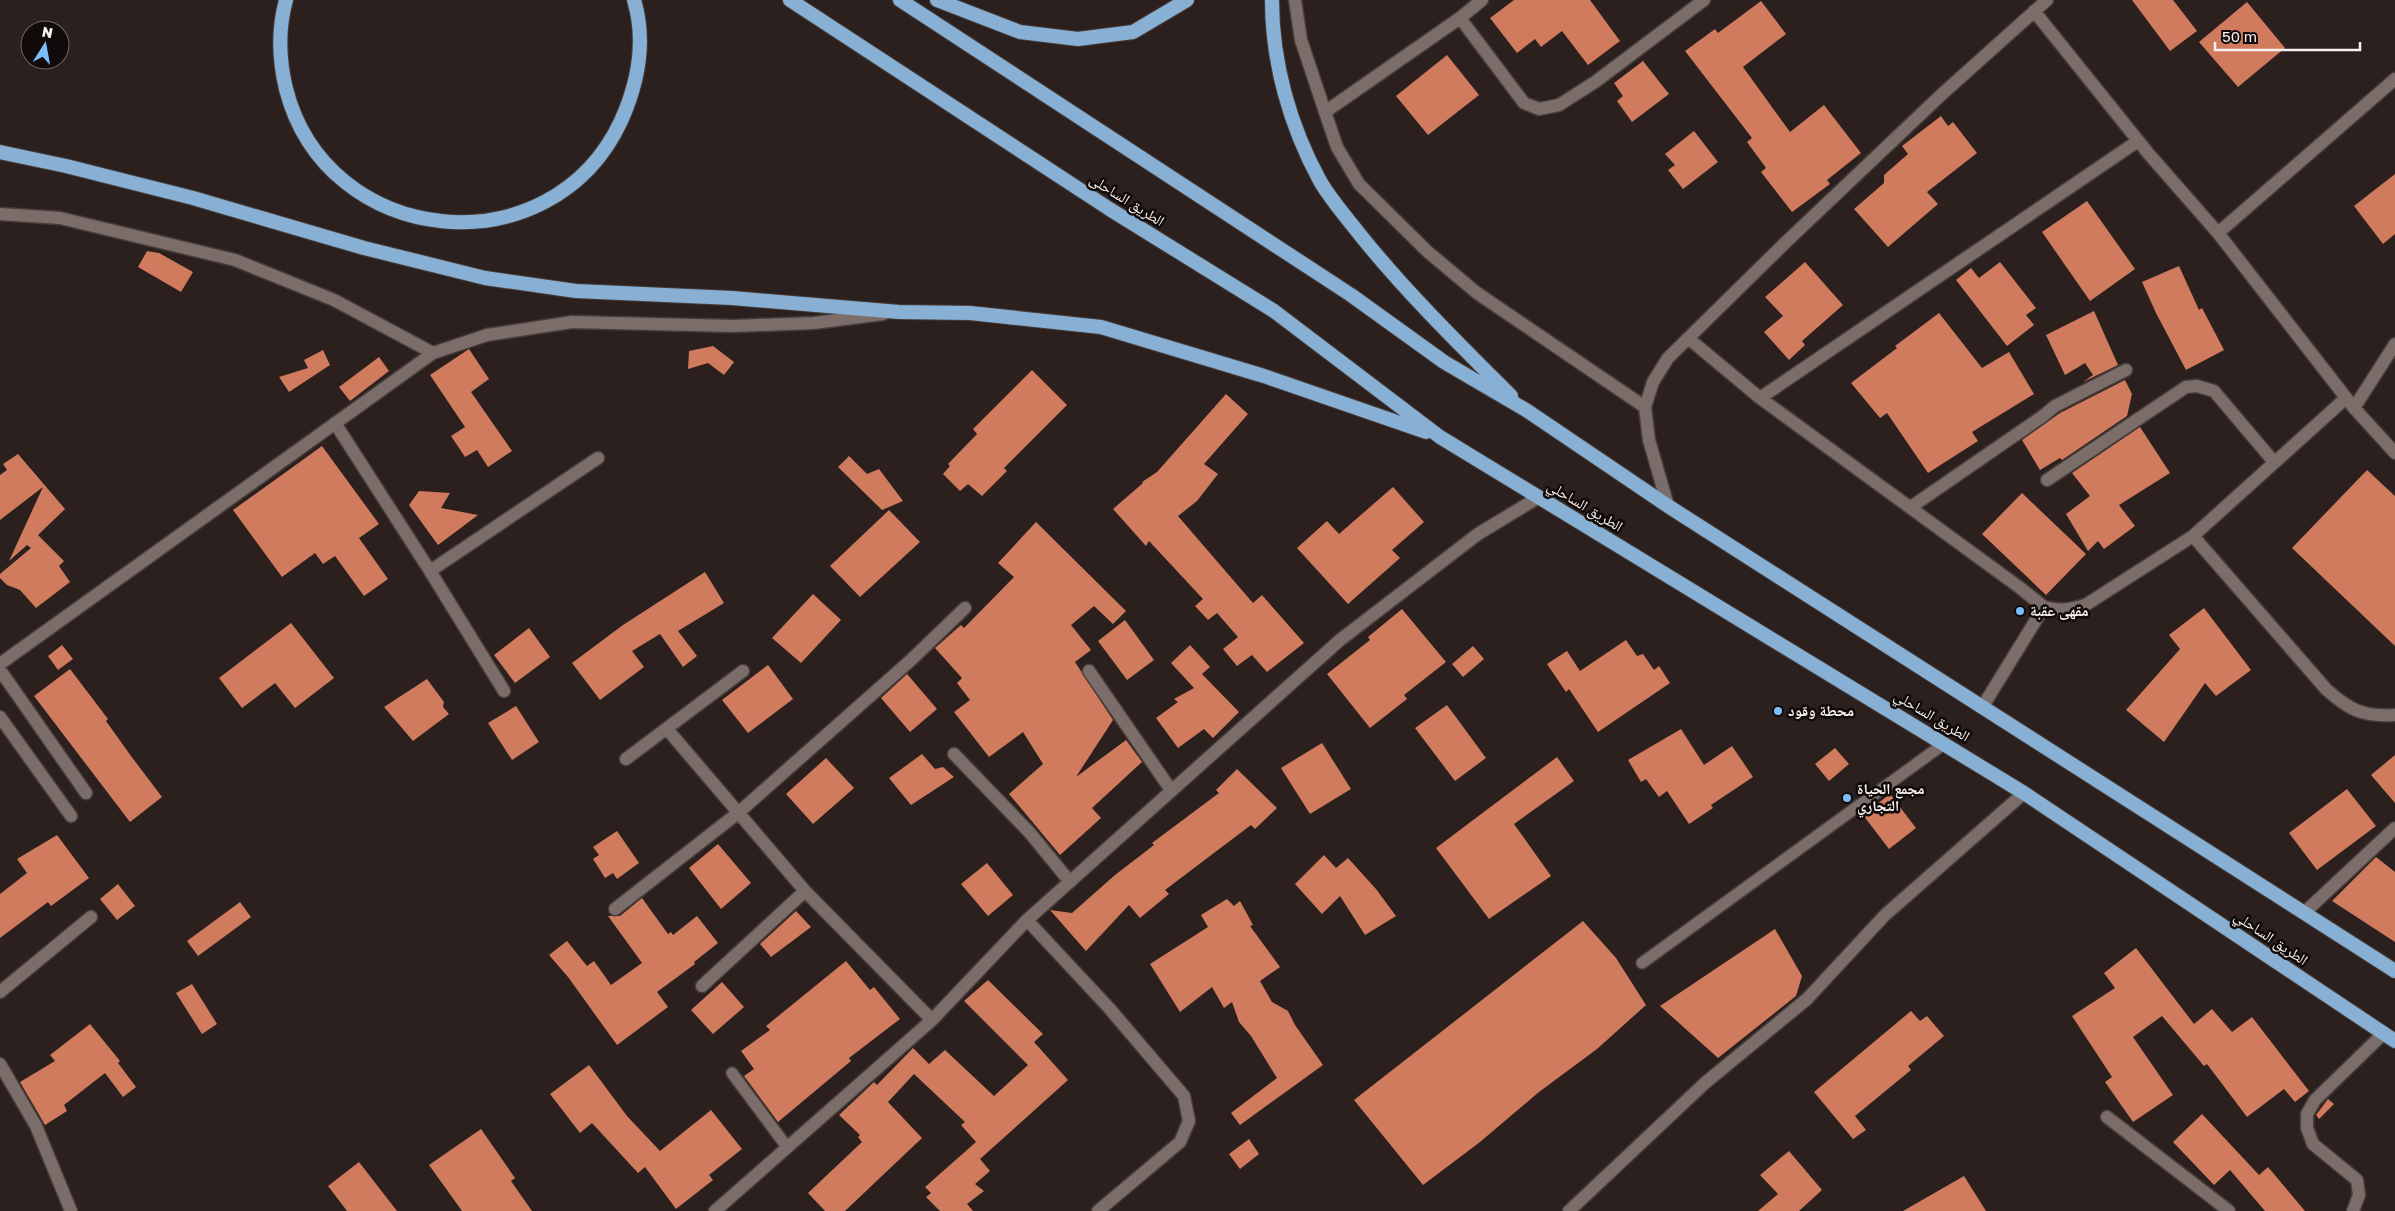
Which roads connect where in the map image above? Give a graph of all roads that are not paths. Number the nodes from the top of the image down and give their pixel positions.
1 (286, 0) edge
2 (634, 0) edge
3 (790, 0) edge
4 (900, 0) edge
5 (937, 0) edge
6 (1187, 0) edge
7 (1272, 0) edge
8 (1295, 0) edge
9 (1482, 0) edge
10 (1704, 0) edge
11 (2047, 0) edge
12 (2034, 11) junction
13 (1460, 18) junction
14 (2395, 79) edge
15 (1325, 112) junction
16 (2138, 141) junction
17 (0, 152) edge
18 (0, 214) edge
19 (2218, 233) junction
20 (899, 312) junction
21 (1688, 338) junction
22 (2395, 344) edge
23 (433, 353) junction
24 (2126, 370) dead end
25 (1760, 398) junction
26 (2350, 403) junction
27 (1645, 407) junction
28 (1526, 410) junction
29 (335, 423) junction
30 (1440, 437) junction
31 (2395, 453) edge
32 (598, 458) dead end
33 (2274, 462) junction
34 (2046, 480) dead end
35 (1539, 497) junction
36 (1668, 506) junction
37 (1911, 507) junction
38 (2193, 536) junction
39 (430, 571) junction
40 (2044, 607) junction
41 (964, 608) dead end
42 (0, 664) edge
43 (0, 670) edge
44 (743, 671) dead end
45 (1089, 671) dead end
46 (504, 691) dead end
47 (1983, 706) junction
48 (2395, 715) edge
49 (0, 717) edge
50 (667, 728) junction
51 (1945, 743) junction
52 (954, 754) dead end
53 (626, 759) dead end
54 (1171, 790) junction
55 (2024, 792) junction
56 (86, 793) dead end
57 (738, 813) junction
58 (71, 816) dead end
59 (2395, 828) edge
60 (1070, 882) junction
61 (805, 891) junction
62 (615, 909) dead end
63 (2305, 912) junction
64 (91, 917) dead end
65 (1027, 920) junction
66 (1642, 963) dead end
67 (2395, 970) edge
68 (702, 986) dead end
69 (0, 992) edge
70 (932, 1020) junction
71 (2389, 1037) edge
72 (0, 1064) edge
73 (732, 1073) dead end
74 (2107, 1117) dead end
75 (788, 1147) junction
76 (71, 1211) edge
77 (715, 1211) edge
78 (1098, 1211) edge
79 (1569, 1211) edge
80 (2229, 1211) edge
81 (2354, 1211) edge

1 - 2 highway
3 - 30 highway, الطريق الساحلى
4 - 28 highway
5 - 6 highway
7 - 28 highway
8 - 15 street
9 - 13 street
10 - 13 street
11 - 12 street
12 - 16 street
12 - 21 street
13 - 15 street
14 - 19 street
15 - 27 street
16 - 19 street
16 - 25 street
17 - 20 highway
18 - 23 street
19 - 26 street
20 - 23 street
20 - 30 highway
21 - 25 street
21 - 27 street
22 - 26 street
23 - 29 street
24 - 37 street
25 - 37 street
26 - 31 street
26 - 33 street
27 - 36 street
28 - 36 highway
29 - 39 street
29 - 42 street
30 - 35 highway, الطريق الساحلي
32 - 39 street
33 - 34 street
33 - 38 street
35 - 51 highway, الطريق الساحلي
35 - 54 street
36 - 47 highway
37 - 40 street
38 - 40 street
38 - 48 street
39 - 46 street
40 - 47 street
41 - 57 street
43 - 56 street
44 - 50 street
45 - 54 street
47 - 63 highway
49 - 58 street
50 - 53 street
50 - 57 street
51 - 55 highway, الطريق الساحلي
51 - 66 lane
52 - 60 street
54 - 60 street
55 - 71 highway, الطريق الساحلي
55 - 79 street
57 - 61 street
57 - 62 street
59 - 63 street
60 - 65 street
61 - 68 street
61 - 70 street
63 - 67 highway
64 - 69 street
65 - 70 street
65 - 78 street
70 - 75 street
71 - 81 street
72 - 76 street
73 - 75 lane
74 - 80 street
75 - 77 street

